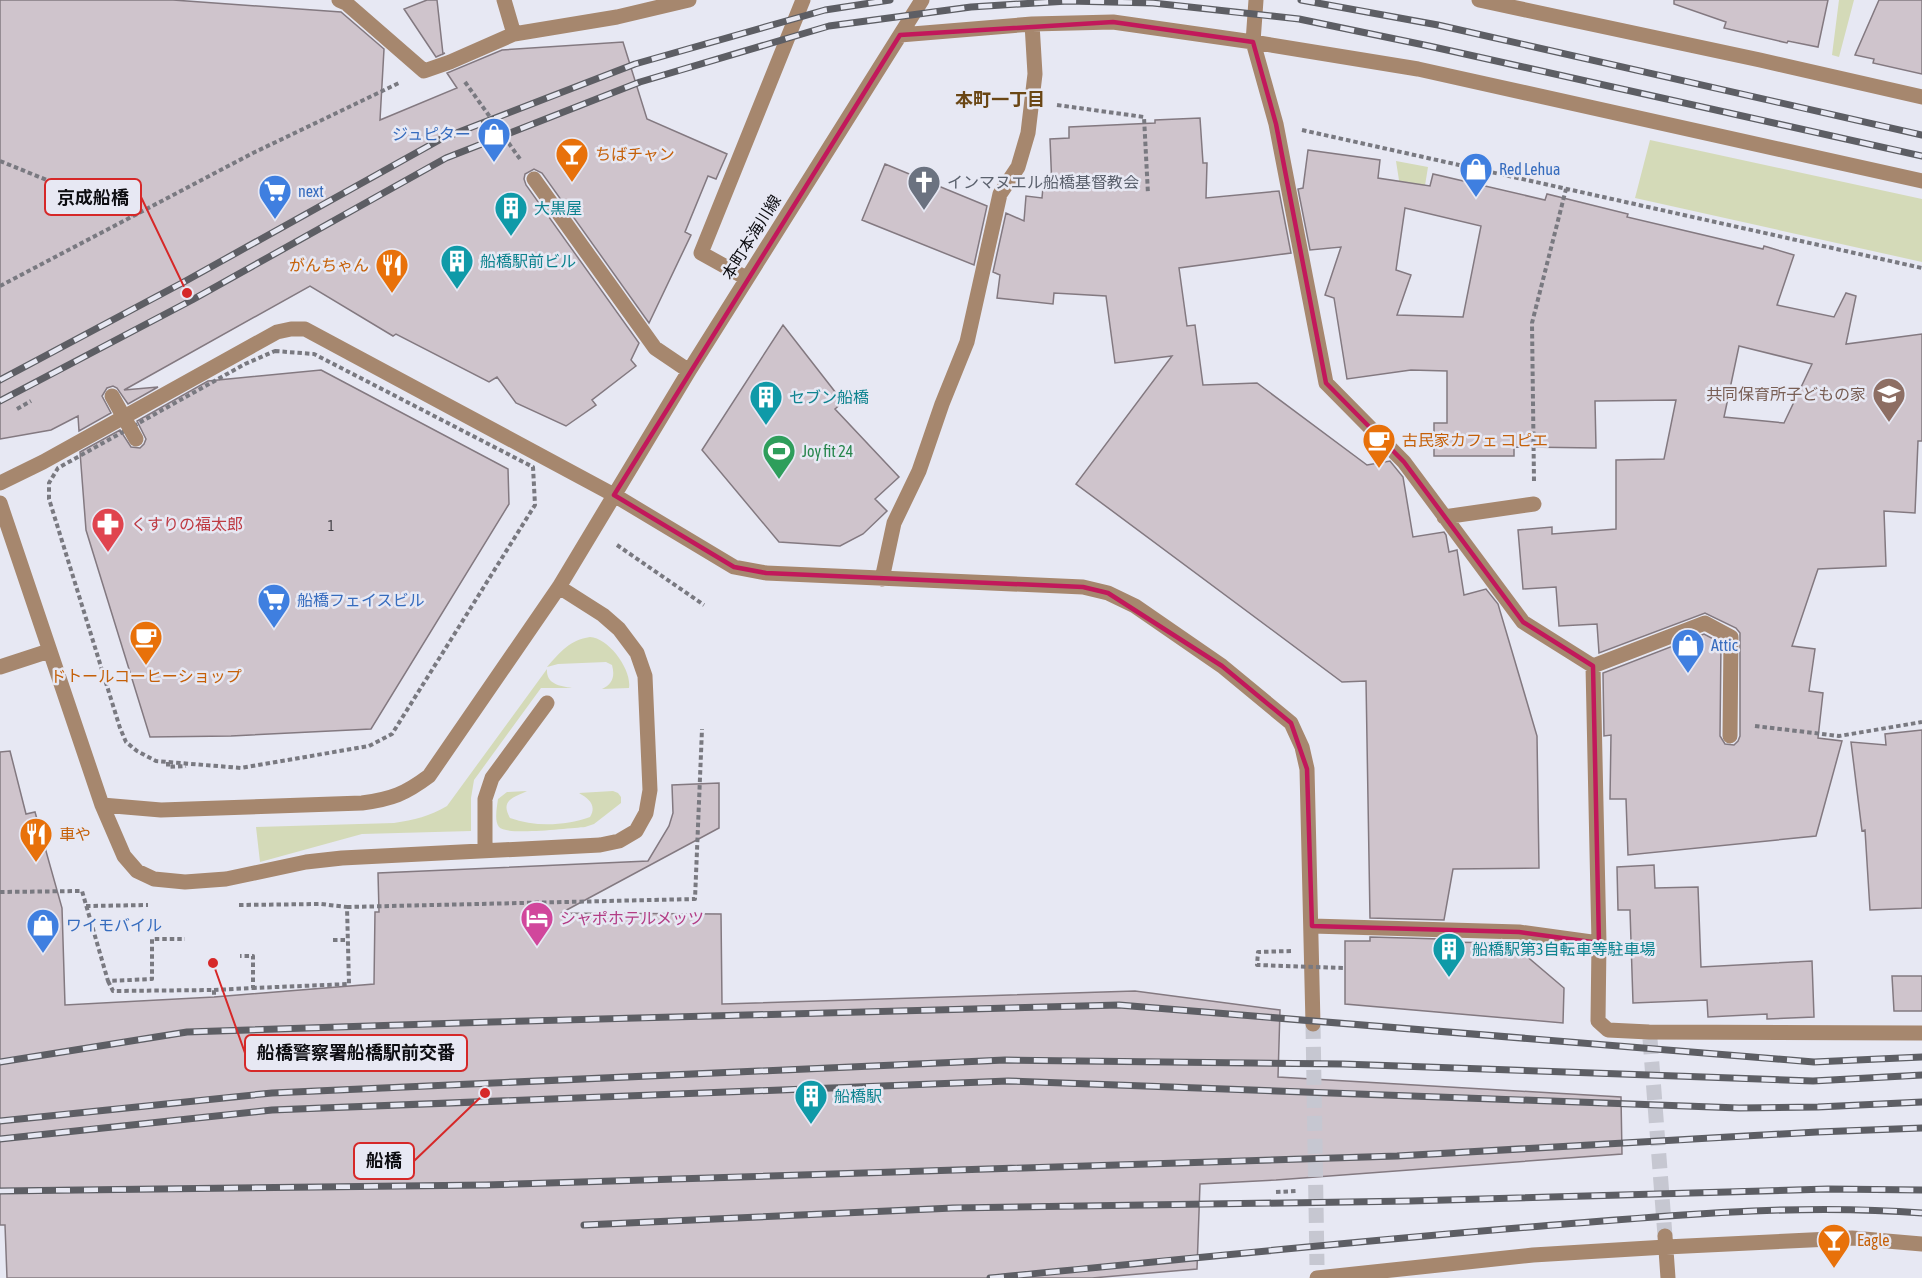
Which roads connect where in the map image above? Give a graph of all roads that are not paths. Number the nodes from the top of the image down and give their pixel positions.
1 (339, 0) edge
2 (504, 0) edge
3 (689, 0) edge
4 (803, 0) edge
5 (922, 0) edge
6 (1256, 0) edge
7 (1479, 0) edge
8 (1033, 31) junction
9 (514, 34) junction
10 (900, 35) junction
11 (1253, 42) junction
12 (1922, 97) edge
13 (534, 179) road end
14 (1922, 182) edge
15 (747, 278) junction
16 (689, 371) junction
17 (112, 396) dead end
18 (136, 439) dead end
19 (0, 483) edge
20 (614, 495) junction
21 (0, 503) edge
22 (1534, 504) road end
23 (1444, 517) junction
24 (882, 579) junction
25 (559, 588) junction
26 (50, 651) junction
27 (1593, 666) junction
28 (0, 667) edge
29 (547, 703) dead end
30 (1730, 730) road end
31 (102, 805) junction
32 (485, 850) junction
33 (1312, 926) junction
34 (1599, 943) junction
35 (1313, 1024) tunnel mouth
36 (1922, 1033) edge
37 (1665, 1241) junction
38 (1922, 1244) edge
39 (1317, 1274) edge
40 (1668, 1278) edge

1 - 9 street
2 - 9 street
3 - 9 street
4 - 15 street
5 - 10 street, 本町本海川線
6 - 11 street
7 - 12 street
8 - 10 street
8 - 11 street
8 - 24 street
10 - 15 street, 本町本海川線
11 - 14 street
11 - 23 street
13 - 16 street
15 - 16 street, 本町本海川線
16 - 20 street, 本町本海川線
17 - 18 street, bridge
19 - 20 street
20 - 24 street
20 - 25 street, 本町本海川線
21 - 26 street
22 - 23 street
23 - 27 street
24 - 33 street
25 - 31 street, 本町本海川線
25 - 32 street
26 - 28 street
26 - 31 street
27 - 30 street
27 - 34 street
29 - 32 street
31 - 32 street
33 - 34 street
33 - 35 street
34 - 36 street
37 - 38 street
37 - 39 street
37 - 40 street

